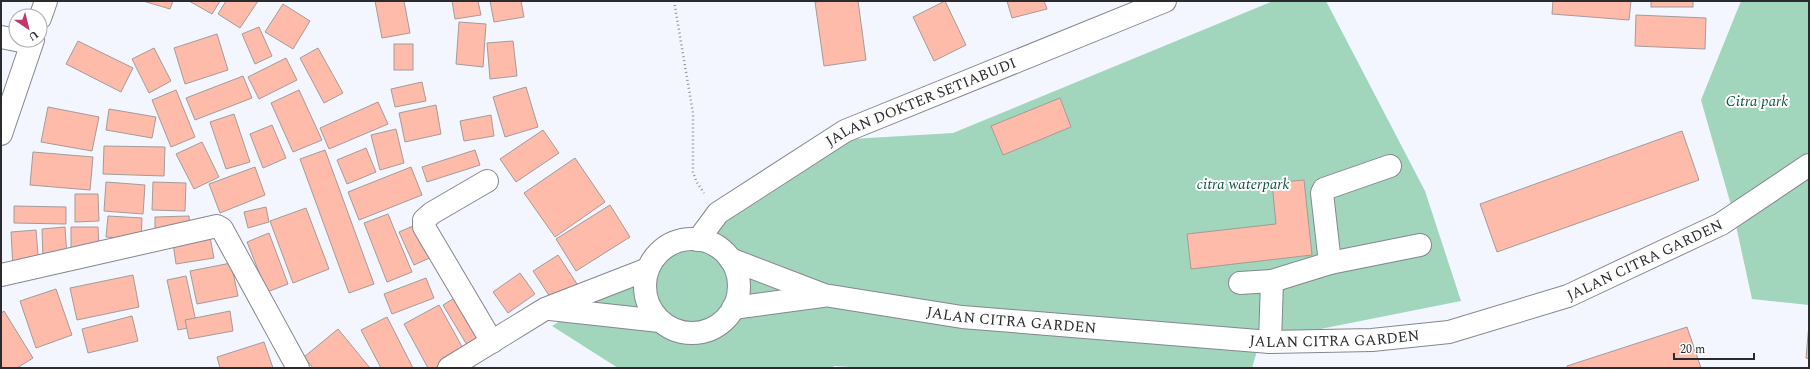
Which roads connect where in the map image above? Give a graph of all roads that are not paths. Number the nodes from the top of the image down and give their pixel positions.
1 (1166, 1) edge
2 (30, 48) edge
3 (1, 134) edge
4 (1809, 165) edge
5 (1390, 166) dead end
6 (488, 181) dead end
7 (698, 240) junction
8 (1420, 245) dead end
9 (730, 258) junction
10 (1330, 263) junction
11 (648, 269) junction
12 (1, 275) edge
13 (1272, 281) junction
14 (1240, 283) dead end
15 (824, 296) junction
16 (733, 308) junction
17 (545, 309) junction
18 (660, 321) junction
19 (492, 342) junction
20 (1270, 342) junction
21 (298, 368) edge
22 (449, 368) edge

1 - 7 street, JALAN DOKTER SETIABUDI
2 - 3 street
4 - 20 street, JALAN CITRA GARDEN
5 - 10 street
6 - 19 street
7 - 9 street
7 - 11 street
8 - 10 street
9 - 15 street, JALAN CITRA GARDEN
9 - 16 street
10 - 13 street
11 - 17 street
11 - 18 street
12 - 21 street
13 - 14 street
13 - 20 street
15 - 16 street, JALAN CITRA GARDEN
15 - 20 street, JALAN CITRA GARDEN
16 - 18 street
17 - 18 street
17 - 19 street
19 - 22 street

